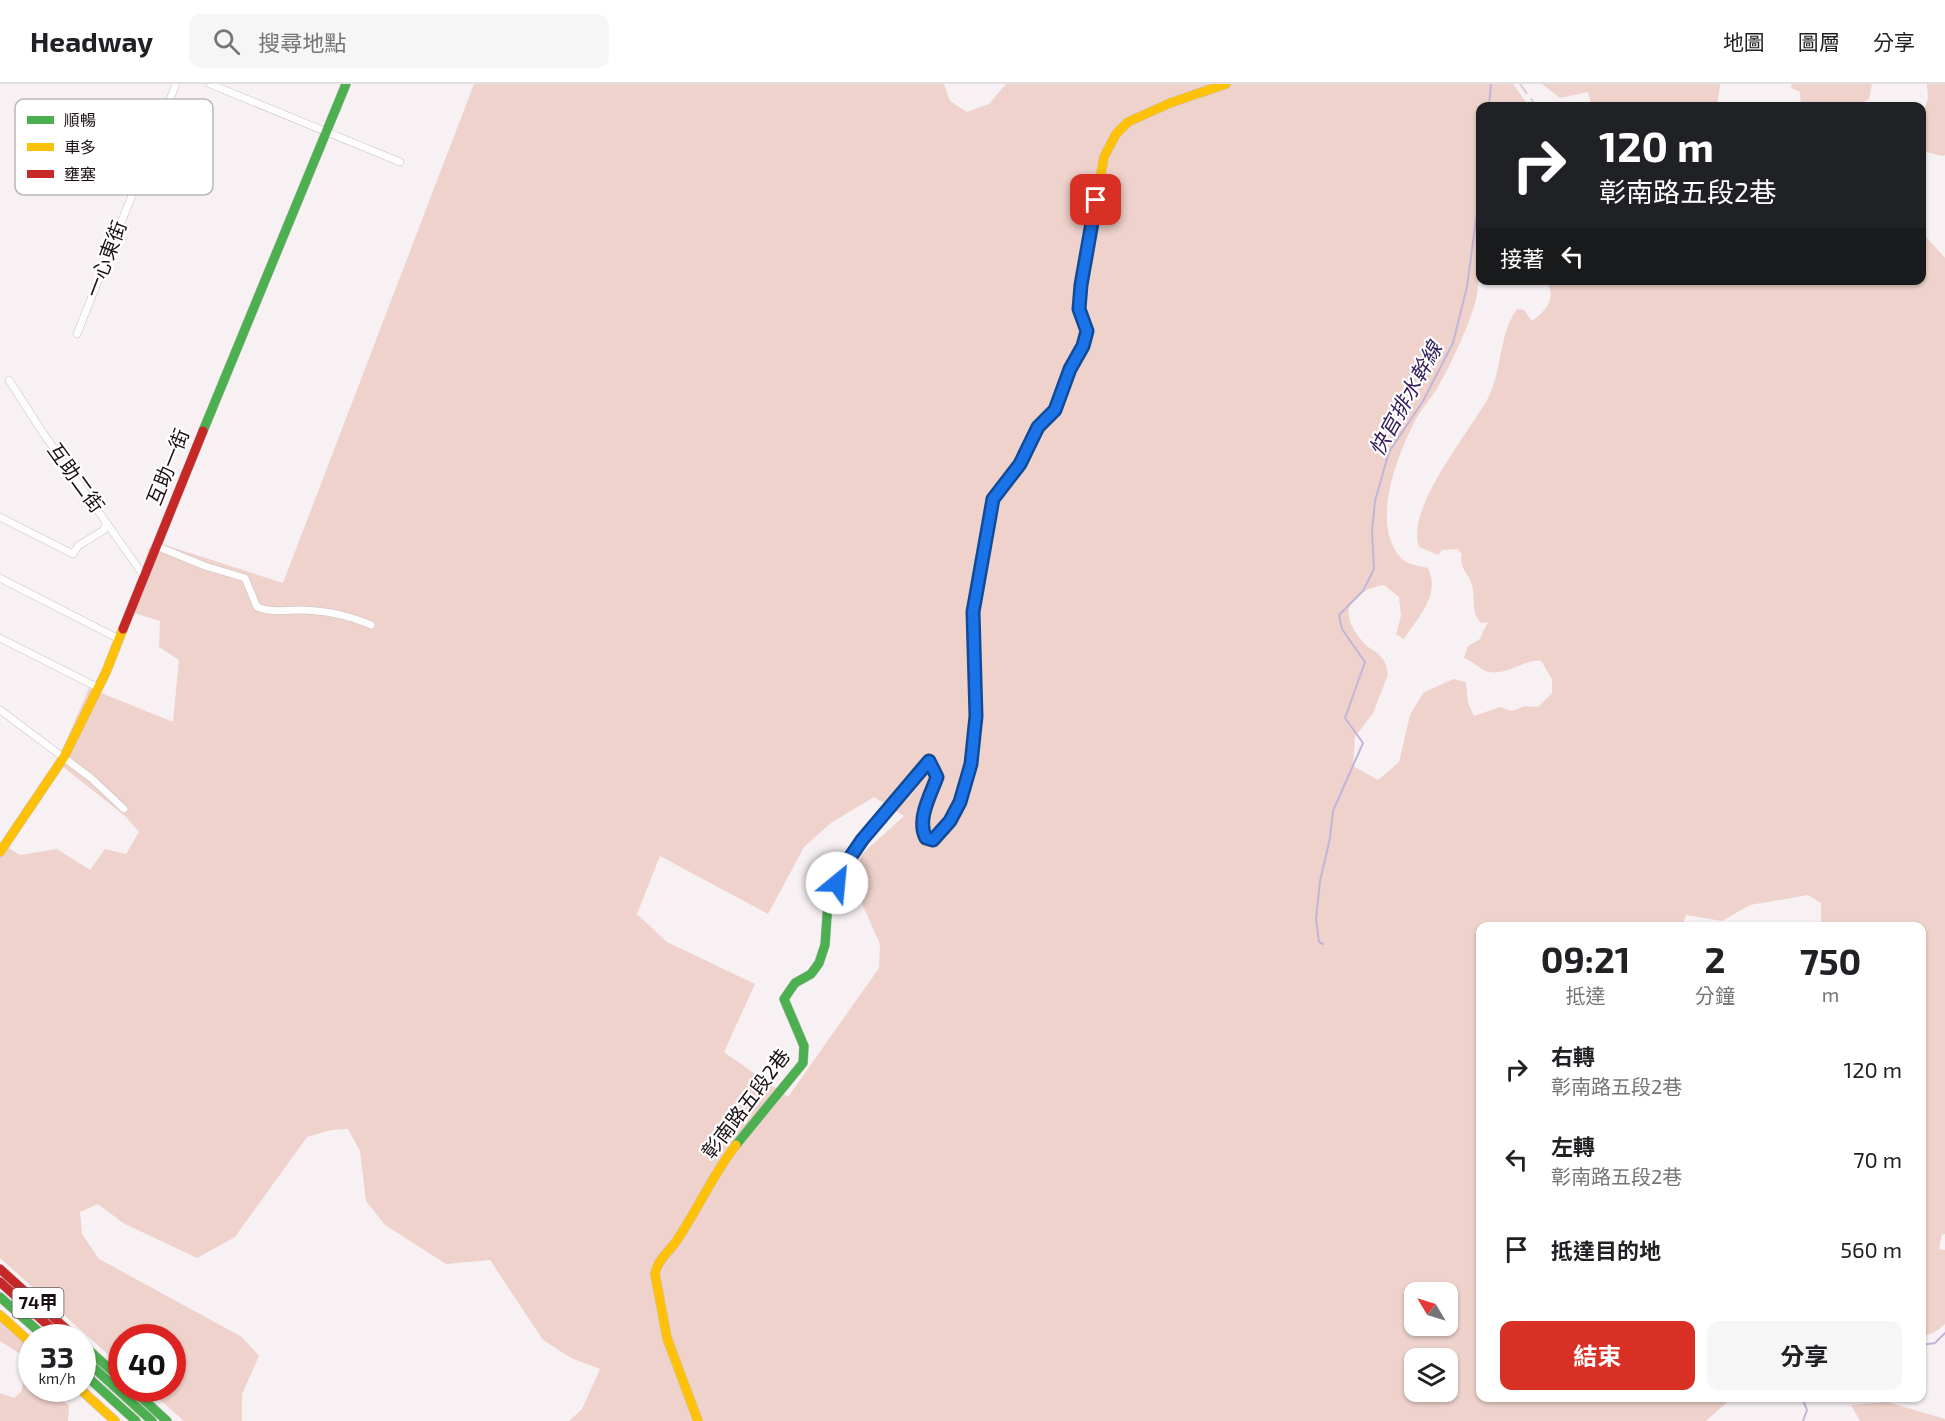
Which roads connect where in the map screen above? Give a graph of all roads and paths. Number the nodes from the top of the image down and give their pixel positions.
1 (176, 84) edge
2 (210, 84) edge
3 (346, 84) edge
4 (1226, 84) edge
5 (170, 99) edge
6 (325, 132) junction
7 (400, 162) dead end
8 (132, 195) edge
9 (77, 334) dead end
10 (9, 380) dead end
11 (0, 517) edge
12 (106, 523) junction
13 (156, 546) junction
14 (144, 576) junction
15 (0, 578) edge
16 (371, 625) dead end
17 (0, 638) edge
18 (119, 639) junction
19 (99, 688) junction
20 (0, 710) edge
21 (64, 757) junction
22 (124, 809) dead end
23 (0, 852) edge
24 (0, 1269) edge
25 (0, 1282) edge
26 (0, 1297) edge
27 (0, 1315) edge
28 (30, 1324) edge
29 (46, 1324) edge
30 (61, 1324) edge
31 (18, 1331) edge
32 (96, 1357) edge
33 (108, 1367) edge
34 (96, 1370) edge
35 (96, 1385) edge
36 (94, 1402) edge
37 (146, 1402) edge
38 (115, 1421) edge
39 (136, 1421) edge
40 (152, 1421) edge
41 (166, 1421) edge
42 (698, 1421) edge

1 - 5 street, 一心東街
2 - 6 street
3 - 6 street, 互助一街
4 - 42 street, 彰南路五段2巷
6 - 7 street
6 - 13 street, 互助一街
8 - 9 street, 一心東街
10 - 12 street, 互助二街
11 - 12 street
12 - 14 street, 互助二街
13 - 14 street, 互助一街
13 - 16 street
14 - 18 street, 互助一街
15 - 18 street
17 - 19 street
18 - 19 street, 互助一街
19 - 21 street, 互助一街
20 - 21 street
21 - 22 street
21 - 23 street, 互助一街
24 - 30 street, 74甲
25 - 29 street, 74甲
26 - 28 street, 74甲
27 - 31 street, 74甲
32 - 33 street
34 - 40 street
35 - 39 street
36 - 38 street
37 - 41 street

